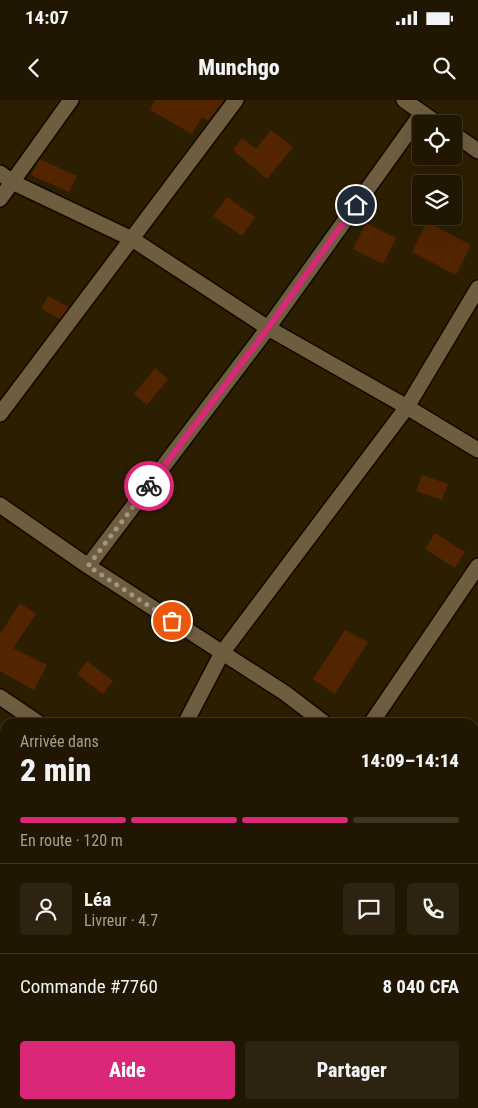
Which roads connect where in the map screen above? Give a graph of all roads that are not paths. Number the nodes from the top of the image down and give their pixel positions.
1 (71, 100) edge
2 (236, 100) edge
3 (404, 100) edge
4 (422, 113) junction
5 (425, 115) edge
6 (462, 139) edge
7 (478, 150) edge
8 (6, 178) edge
9 (0, 199) edge
10 (132, 239) junction
11 (478, 288) edge
12 (268, 328) junction
13 (407, 407) junction
14 (0, 414) edge
15 (478, 450) edge
16 (0, 505) edge
17 (88, 566) junction
18 (478, 566) edge
19 (222, 653) junction
20 (0, 697) edge
21 (30, 718) edge
22 (188, 718) edge
23 (317, 718) edge
24 (375, 718) edge

1 - 8 street
2 - 10 street
3 - 4 street
4 - 5 street
4 - 12 street
6 - 7 street
8 - 9 street
8 - 10 street
10 - 12 street
10 - 14 street
11 - 13 street
12 - 13 street
12 - 17 street
13 - 15 street
13 - 19 street
16 - 17 street
17 - 19 street
18 - 24 street
19 - 22 street
19 - 23 street
20 - 21 street

